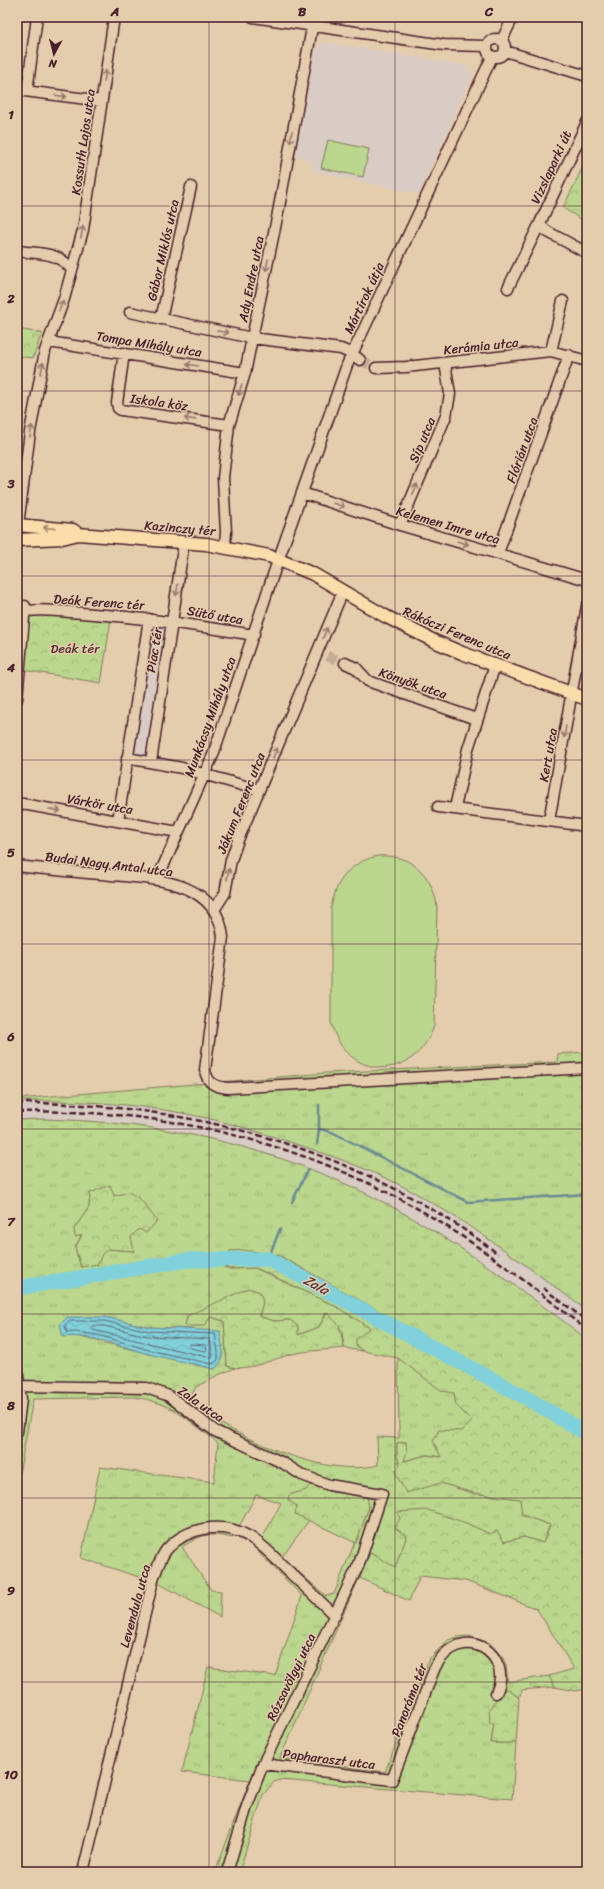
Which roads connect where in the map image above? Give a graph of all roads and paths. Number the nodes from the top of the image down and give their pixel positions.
1 (37, 17) edge
2 (114, 17) edge
3 (252, 17) edge
4 (513, 17) edge
5 (313, 22) edge
6 (502, 40) junction
7 (487, 46) junction
8 (505, 51) junction
9 (492, 56) junction
10 (587, 76) edge
11 (22, 91) edge
12 (102, 101) junction
13 (587, 122) edge
14 (191, 187) dead end
15 (540, 223) junction
16 (17, 251) edge
17 (587, 253) edge
18 (72, 270) junction
19 (508, 288) dead end
20 (563, 301) dead end
21 (130, 312) dead end
22 (160, 319) junction
23 (252, 338) junction
24 (49, 342) junction
25 (551, 351) junction
26 (124, 354) junction
27 (352, 354) junction
28 (569, 355) junction
29 (360, 360) tunnel mouth
30 (587, 361) edge
31 (445, 365) junction
32 (376, 368) tunnel mouth
33 (245, 373) junction
34 (229, 425) junction
35 (302, 493) junction
36 (17, 525) edge
37 (400, 525) junction
38 (78, 534) junction
39 (17, 540) edge
40 (184, 542) junction
41 (225, 546) junction
42 (498, 553) junction
43 (278, 560) junction
44 (587, 580) edge
45 (343, 591) junction
46 (587, 606) edge
47 (22, 610) edge
48 (149, 618) junction
49 (172, 621) junction
50 (254, 635) junction
51 (345, 663) tunnel mouth
52 (495, 665) junction
53 (572, 694) junction
54 (587, 699) edge
55 (17, 700) edge
56 (476, 719) junction
57 (127, 758) junction
58 (151, 762) junction
59 (205, 773) junction
60 (259, 790) junction
61 (17, 803) edge
62 (438, 807) dead end
63 (455, 808) junction
64 (118, 821) junction
65 (549, 821) junction
66 (587, 826) edge
67 (178, 832) junction
68 (17, 866) edge
69 (157, 880) junction
70 (214, 910) junction
71 (587, 1068) edge
72 (17, 1368) edge
73 (18, 1386) edge
74 (17, 1432) edge
75 (382, 1494) joint
76 (335, 1616) junction
77 (496, 1693) dead end
78 (263, 1764) junction
79 (392, 1780) joint
80 (83, 1872) edge
81 (227, 1872) edge

1 - 11 street
12 -> 2 street, Kossuth Lajos utca
3 - 5 street
4 - 6 street
5 - 7 street
5 -> 23 street, Ady Endre utca
6 - 7 street
6 - 8 street
7 - 9 street
8 - 9 street
8 - 10 street
9 - 27 street, Mártírok útja
11 -> 12 street
18 -> 12 street, Kossuth Lajos utca
13 - 15 street, Vizslaparki út
14 - 22 street, Gábor Miklós utca
15 - 17 street, Vizslaparki út
15 - 19 street, Vizslaparki út
16 - 18 street
24 -> 18 street, Kossuth Lajos utca
20 - 25 street
21 - 22 street
22 -> 23 street
23 - 27 street
23 - 33 street, Ady Endre utca
24 - 26 street, Tompa Mihály utca
36 -> 24 street, Kossuth Lajos utca
25 - 28 street, Kerámia utca
25 - 31 street, Kerámia utca
33 -> 26 street, Tompa Mihály utca
34 -> 26 street, Iskola köz
27 - 29 street
27 - 35 street, Mártírok útja
28 - 30 street, Kerámia utca
28 - 42 street, Flórián utca
31 - 32 street, Kerámia utca
37 -> 31 street, Síp utca
33 -> 34 street, Ady Endre utca
34 - 41 street, Ady Endre utca
35 -> 37 street, Kelemen Imre utca
35 - 43 street, Mártírok útja
38 -> 36 main road, Kazinczy tér
37 -> 42 street, Kelemen Imre utca
38 - 39 main road, Kazinczy tér
38 - 40 main road, Kazinczy tér
40 - 41 main road, Kazinczy tér
40 -> 49 street, Piac tér
41 - 43 main road, Kazinczy tér
42 - 44 street, Kelemen Imre utca
43 - 45 main road, Rákóczi Ferenc utca
43 - 50 street, Munkácsy Mihály utca
45 - 52 main road, Rákóczi Ferenc utca
60 -> 45 street, Jákum Ferenc utca
46 - 53 street, Kert utca
47 - 48 street, Deák Ferenc tér
47 - 55 street
48 - 49 street, Deák Ferenc tér
48 - 57 street, Piac tér
49 - 50 street, Sütő utca
49 - 58 street, Piac tér
50 - 59 street, Munkácsy Mihály utca
51 - 56 street, Könyök utca
52 - 53 main road, Rákóczi Ferenc utca
52 - 56 street
53 - 54 main road, Rákóczi Ferenc utca
53 -> 65 street, Kert utca
56 - 63 street
57 - 58 street
57 - 64 street, Piac tér
58 - 59 street
59 - 60 street
59 - 67 street, Munkácsy Mihály utca
70 -> 60 street, Jákum Ferenc utca
61 -> 64 street, Várkör utca
62 - 63 street
63 - 65 street
64 - 67 street, Várkör utca
65 - 66 street
67 - 69 street, Munkácsy Mihály utca
68 - 69 street, Budai Nagy Antal utca
69 - 70 street, Budai Nagy Antal utca
70 - 71 street
72 - 73 street
73 - 74 street
73 - 75 street, Zala utca
75 - 76 street, Rózsavölgyi utca
76 - 78 street, Rózsavölgyi utca
76 - 80 street, Levendula utca
77 - 79 street, Panoráma tér
78 - 79 street, Papharaszt utca
78 - 81 street, Rózsavölgyi utca

